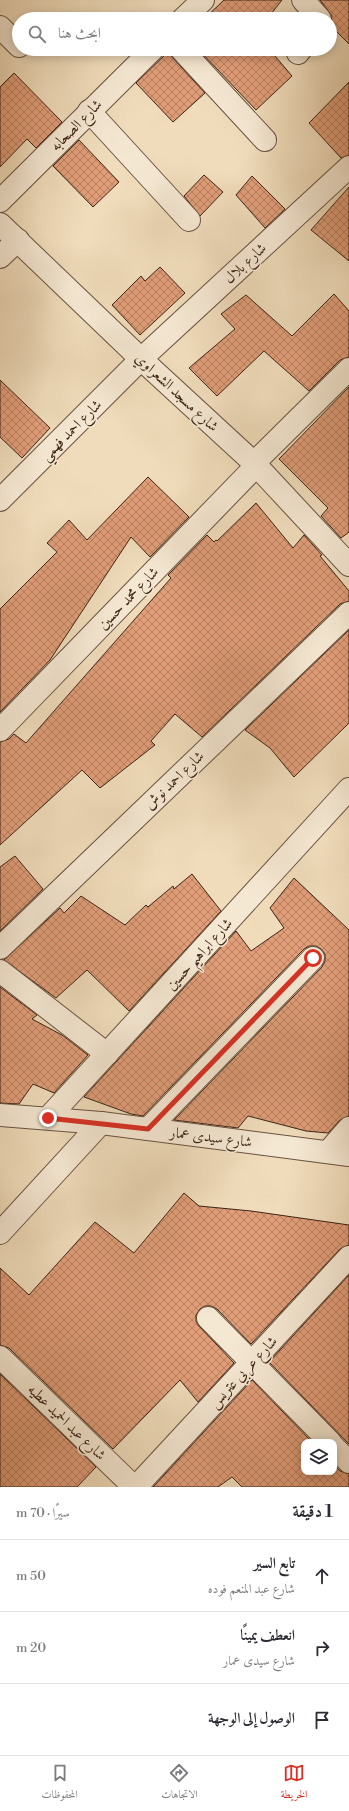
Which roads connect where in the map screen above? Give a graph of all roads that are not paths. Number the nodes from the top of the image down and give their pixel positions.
1 (203, 0) edge
2 (303, 0) edge
3 (190, 12) edge
4 (314, 12) edge
5 (0, 27) edge
6 (12, 39) edge
7 (145, 56) edge
8 (187, 56) edge
9 (89, 111) junction
10 (265, 140) dead end
11 (349, 167) edge
12 (0, 201) edge
13 (189, 220) dead end
14 (0, 224) edge
15 (18, 240) junction
16 (0, 257) edge
17 (141, 359) junction
18 (349, 370) edge
19 (255, 464) junction
20 (0, 500) edge
21 (346, 556) edge
22 (349, 613) edge
23 (0, 730) edge
24 (349, 789) edge
25 (0, 948) edge
26 (313, 958) dead end
27 (0, 971) edge
28 (107, 1054) junction
29 (0, 1115) edge
30 (48, 1118) junction
31 (101, 1123) junction
32 (349, 1128) edge
33 (148, 1129) junction
34 (338, 1154) edge
35 (0, 1234) edge
36 (349, 1257) edge
37 (208, 1318) dead end
38 (0, 1357) edge
39 (252, 1362) junction
40 (327, 1439) edge
41 (337, 1450) edge
42 (349, 1462) edge
43 (135, 1487) edge

1 - 3 street
2 - 4 street
5 - 6 street
7 - 9 street, شارع الصحابه
8 - 10 street
9 - 12 street, شارع الصحابه
9 - 13 street
11 - 17 street, شارع بلال
14 - 15 street, شارع مسجد الشعراوي
15 - 16 street
15 - 17 street, شارع مسجد الشعراوي
17 - 19 street, شارع مسجد الشعراوي
17 - 20 street, شارع احمد فهمي
18 - 19 street, شارع محمد حسين
19 - 21 street, شارع مسجد الشعراوي
19 - 23 street, شارع محمد حسين
22 - 25 street, شارع احمد نوش
24 - 28 street, شارع ابراهيم حسين
26 - 33 street
27 - 28 street
28 - 30 street, شارع ابراهيم حسين
29 - 30 street, شارع سيدى عمار
30 - 31 street, شارع سيدى عمار
31 - 33 street, شارع سيدى عمار
31 - 35 street
32 - 34 street
33 - 34 street, شارع سيدى عمار
36 - 39 street, شارع عربي عتريس
37 - 39 street
38 - 43 street, شارع عبد الحميد عطيه
39 - 40 street
39 - 43 street, شارع عربي عتريس
41 - 42 street

